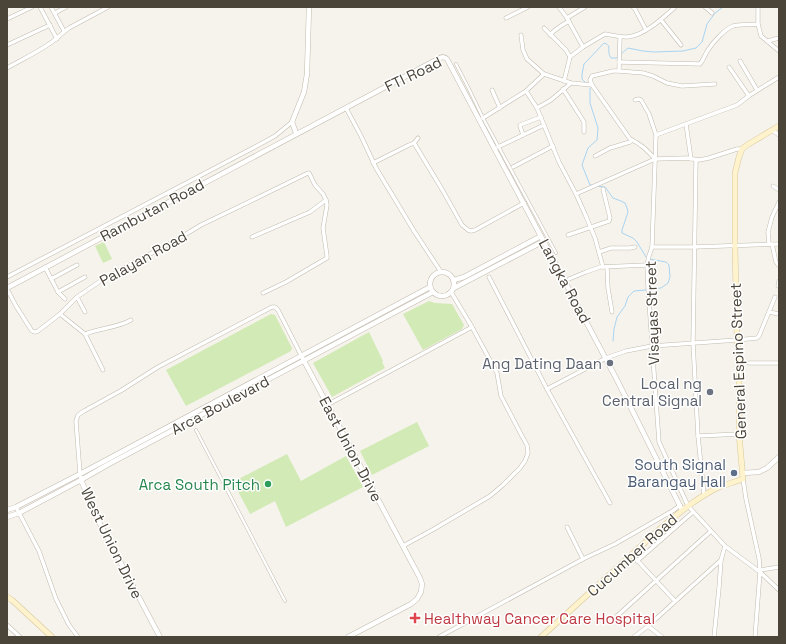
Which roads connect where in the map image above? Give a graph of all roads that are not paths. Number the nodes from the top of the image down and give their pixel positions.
1 (32, 7) edge
2 (40, 7) edge
3 (51, 7) edge
4 (66, 7) edge
5 (108, 7) edge
6 (309, 7) edge
7 (528, 7) edge
8 (559, 7) edge
9 (585, 7) edge
10 (633, 7) edge
11 (675, 7) edge
12 (705, 7) edge
13 (758, 7) edge
14 (54, 13) junction
15 (712, 13) dead end
16 (506, 18) dead end
17 (7, 19) edge
18 (568, 20) junction
19 (660, 20) junction
20 (758, 24) junction
21 (50, 25) junction
22 (544, 28) dead end
23 (646, 30) junction
24 (64, 31) junction
25 (521, 35) dead end
26 (550, 35) junction
27 (620, 37) junction
28 (779, 38) edge
29 (57, 39) junction
30 (768, 41) junction
31 (7, 45) edge
32 (681, 45) dead end
33 (583, 48) junction
34 (779, 51) edge
35 (570, 57) junction
36 (619, 57) junction
37 (740, 61) dead end
38 (456, 64) dead end
39 (729, 67) dead end
40 (7, 68) edge
41 (619, 71) junction
42 (544, 74) junction
43 (779, 76) edge
44 (564, 81) junction
45 (571, 83) junction
46 (715, 84) dead end
47 (592, 86) junction
48 (563, 89) junction
49 (492, 90) dead end
50 (757, 90) junction
51 (526, 91) junction
52 (748, 96) junction
53 (635, 100) dead end
54 (346, 108) junction
55 (500, 108) junction
56 (537, 108) junction
57 (541, 117) junction
58 (483, 118) junction
59 (292, 122) junction
60 (686, 124) junction
61 (544, 125) junction
62 (779, 126) edge
63 (772, 130) junction
64 (584, 132) dead end
65 (296, 133) junction
66 (523, 135) junction
67 (656, 135) junction
68 (779, 135) edge
69 (418, 138) dead end
70 (632, 140) junction
71 (414, 143) junction
72 (553, 146) junction
73 (498, 147) junction
74 (742, 149) junction
75 (595, 156) dead end
76 (655, 159) junction
77 (692, 159) junction
78 (696, 160) junction
79 (373, 163) junction
80 (513, 167) dead end
81 (773, 186) dead end
82 (603, 189) dead end
83 (779, 190) edge
84 (576, 194) junction
85 (326, 200) junction
86 (779, 202) edge
87 (524, 203) junction
88 (532, 212) junction
89 (590, 227) junction
90 (568, 235) dead end
91 (541, 236) junction
92 (252, 237) dead end
93 (544, 241) junction
94 (770, 244) junction
95 (779, 244) edge
96 (735, 246) junction
97 (635, 247) dead end
98 (652, 247) junction
99 (694, 247) junction
100 (599, 252) junction
101 (556, 253) dead end
102 (77, 265) dead end
103 (647, 265) junction
104 (779, 266) edge
105 (605, 267) junction
106 (45, 268) junction
107 (441, 272) junction
108 (7, 277) edge
109 (85, 277) dead end
110 (489, 277) dead end
111 (51, 279) junction
112 (568, 279) dead end
113 (454, 280) junction
114 (779, 281) edge
115 (778, 286) dead end
116 (430, 287) junction
117 (7, 288) edge
118 (453, 290) junction
119 (58, 292) junction
120 (263, 292) dead end
121 (433, 292) junction
122 (77, 297) junction
123 (775, 297) dead end
124 (64, 299) dead end
125 (85, 312) dead end
126 (612, 312) dead end
127 (769, 312) junction
128 (60, 314) junction
129 (779, 314) edge
130 (131, 320) dead end
131 (472, 327) junction
132 (85, 334) junction
133 (737, 340) junction
134 (693, 343) junction
135 (652, 346) junction
136 (301, 355) junction
137 (606, 358) junction
138 (304, 360) junction
139 (749, 363) dead end
140 (779, 363) edge
141 (103, 370) dead end
142 (547, 389) junction
143 (327, 404) junction
144 (76, 420) joint
145 (196, 430) dead end
146 (739, 434) junction
147 (698, 436) junction
148 (779, 457) edge
149 (743, 473) junction
150 (80, 474) junction
151 (743, 479) junction
152 (81, 480) junction
153 (704, 495) junction
154 (610, 503) dead end
155 (688, 506) junction
156 (16, 507) junction
157 (681, 507) junction
158 (7, 510) edge
159 (693, 512) junction
160 (19, 513) junction
161 (7, 517) edge
162 (567, 527) dead end
163 (711, 531) junction
164 (403, 546) junction
165 (725, 546) junction
166 (583, 559) junction
167 (721, 560) junction
168 (779, 567) edge
169 (760, 571) junction
170 (656, 581) junction
171 (779, 590) edge
172 (7, 597) edge
173 (285, 601) dead end
174 (675, 602) junction
175 (616, 616) dead end
176 (7, 625) edge
177 (648, 626) junction
178 (20, 637) edge
179 (52, 637) edge
180 (78, 637) edge
181 (160, 637) edge
182 (348, 637) edge
183 (438, 637) edge
184 (541, 637) edge
185 (634, 637) edge
186 (662, 637) edge
187 (714, 637) edge
188 (756, 637) edge

1 - 17 street
2 - 21 street
3 - 14 street
4 - 14 street
5 - 24 street
6 - 59 street
7 - 16 street
8 - 18 street
9 - 18 street
10 - 23 street
11 - 19 street
12 - 15 street
13 - 20 street
14 - 24 street
18 - 26 street
18 - 33 street
19 - 23 street
19 - 32 street
20 - 30 street
20 - 36 street
21 - 29 street
21 - 31 street
22 - 26 street
23 - 27 street
24 - 29 street
25 - 42 street
26 - 35 street
27 - 33 street
27 - 36 street
28 - 30 street
29 - 40 street
30 - 34 street
33 - 35 street
35 - 44 street
36 - 41 street
37 - 50 street
38 - 58 street
39 - 52 street
41 - 46 street
41 - 47 street
42 - 44 street
42 - 51 street
43 - 50 street
44 - 45 street
45 - 47 street
45 - 48 street
47 - 70 street
48 - 56 street
48 - 64 street
49 - 55 street
50 - 52 street
51 - 55 street
51 - 56 street
52 - 60 street
53 - 67 street, Visayas Street
54 - 65 street, FTI Road
54 - 79 street
54 - 87 street, FTI Road
55 - 58 street
56 - 57 street
57 - 61 street
57 - 66 street
58 - 73 street
59 - 65 street
59 - 108 street
60 - 67 street
60 - 77 street
61 - 66 street
61 - 72 street
62 - 63 main road
63 - 68 street
63 - 74 main road
65 - 106 street, Rambutan Road
66 - 73 street
67 - 76 street, Visayas Street
69 - 71 street
70 - 75 street
70 - 76 street
71 - 79 street
71 - 87 street
72 - 80 street
72 - 84 street
73 - 88 street
74 - 78 street
74 - 96 main road, General Espino Street
76 - 77 street
76 - 84 street
76 - 98 street, Visayas Street
77 - 78 street
78 - 99 street
79 - 107 street
81 - 83 street
82 - 89 street
84 - 89 street
85 - 92 street
85 - 120 street
85 - 122 street, Palayan Road
86 - 94 street
87 - 88 street, Langka Road
88 - 91 street, Langka Road
88 - 101 street
89 - 90 street
89 - 100 street
91 - 93 street, Langka Road
91 - 113 street
93 - 118 street
93 - 137 street, Langka Road
94 - 95 street
94 - 96 street
94 - 104 street
96 - 99 street
96 - 133 main road, General Espino Street
97 - 100 street
98 - 99 street
98 - 103 street, Visayas Street
99 - 134 street
100 - 105 street
102 - 111 street
103 - 105 street
103 - 135 street, Visayas Street
105 - 112 street
105 - 126 street
106 - 111 street
106 - 117 street, Rambutan Road
107 - 113 street
107 - 116 street
109 - 119 street
110 - 142 street
111 - 119 street
113 - 118 street
114 - 115 street
116 - 121 street
116 - 136 street, Arca Boulevard
117 - 128 street, Palayan Road
118 - 121 street
118 - 131 street
119 - 124 street
121 - 138 street, Arca Boulevard
122 - 125 street
122 - 128 street, Palayan Road
123 - 127 street
127 - 129 street
127 - 133 street
128 - 132 street
130 - 132 street
131 - 143 street
131 - 164 street
132 - 141 street
133 - 134 street
133 - 146 main road, General Espino Street
134 - 135 street
134 - 147 street
135 - 137 street
135 - 155 street, Visayas Street
136 - 138 street, East Union Drive
136 - 144 street, East Union Drive
136 - 150 street, Arca Boulevard
137 - 142 street
137 - 157 street, Langka Road
138 - 143 street, East Union Drive
138 - 152 street, Arca Boulevard
139 - 140 street
142 - 154 street
143 - 164 street, East Union Drive
144 - 150 street, West Union Drive
145 - 173 street
146 - 147 street
146 - 149 main road, General Espino Street
147 - 153 street
148 - 149 street
149 - 151 main road, General Espino Street
150 - 152 street, West Union Drive
150 - 156 street, Arca Boulevard
151 - 153 main road, Cucumber Road
151 - 169 street, General Espino Street
152 - 160 street, Arca Boulevard
152 - 181 street, West Union Drive
153 - 155 main road, Cucumber Road
155 - 157 main road, Cucumber Road
155 - 159 street, Visayas Street
156 - 158 street, Arca Boulevard
156 - 160 street
157 - 166 street
157 - 184 main road, Cucumber Road
159 - 163 street, Visayas Street
159 - 170 street
160 - 161 street, Arca Boulevard
160 - 180 street
162 - 166 street
163 - 165 street, Visayas Street
163 - 170 street
164 - 182 street, East Union Drive
165 - 167 street
165 - 169 street, Visayas Street
166 - 183 street
167 - 174 street
167 - 187 street
168 - 169 street
169 - 171 street, Visayas Street
169 - 188 street, General Espino Street
170 - 174 street
170 - 175 street
172 - 179 main road
174 - 177 street
176 - 178 street
177 - 185 street
177 - 186 street

